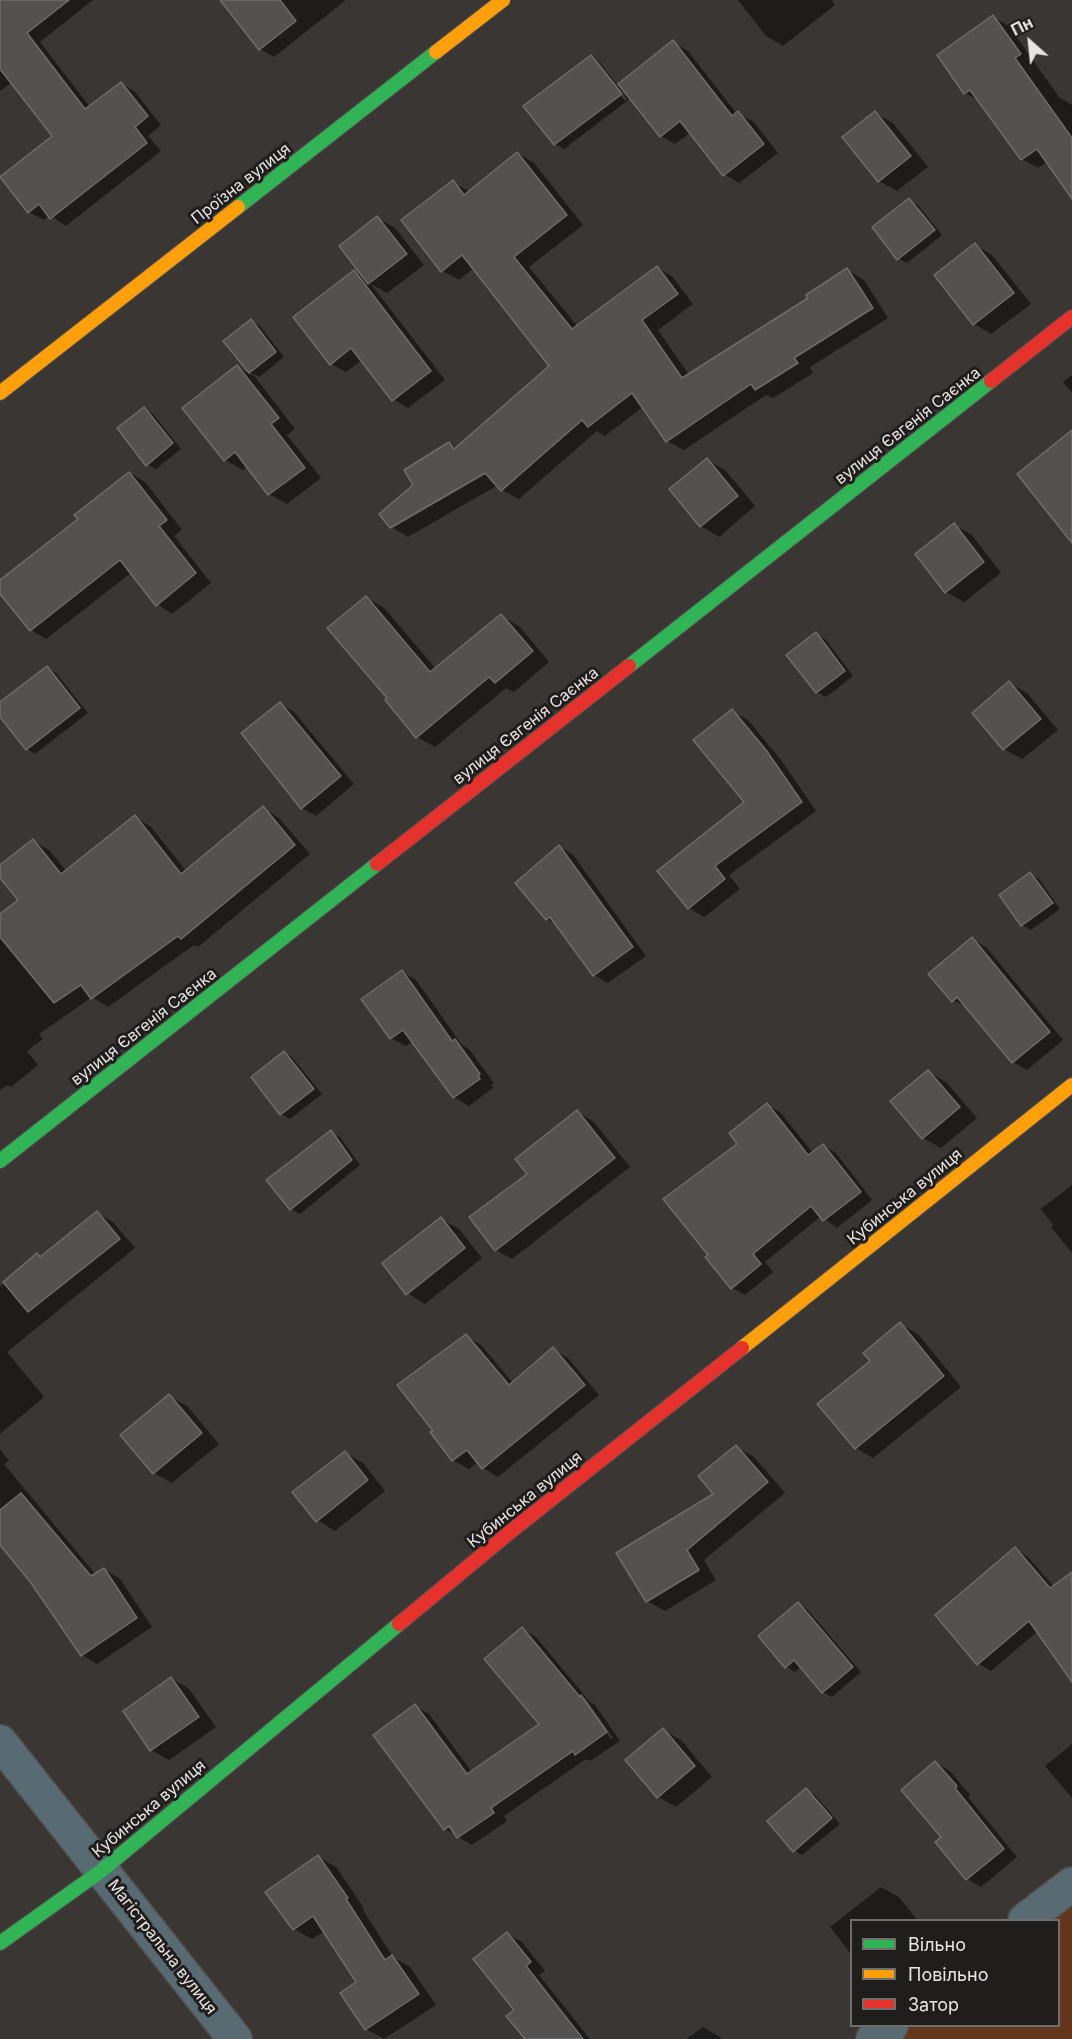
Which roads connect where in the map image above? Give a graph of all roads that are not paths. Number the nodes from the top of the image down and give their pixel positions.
1 (503, 0) edge
2 (1072, 317) edge
3 (0, 393) edge
4 (1072, 1085) edge
5 (0, 1161) edge
6 (0, 1743) edge
7 (101, 1871) junction
8 (1072, 1884) edge
9 (1026, 1919) edge
10 (0, 1943) edge
11 (888, 2027) edge
12 (235, 2039) edge
13 (873, 2039) edge

1 - 3 street, Проїзна вулиця
2 - 5 street, вулиця Євгенія Саєнка
4 - 7 street, Кубинська вулиця
6 - 7 street, Магістральна вулиця
7 - 10 street, Кубинська вулиця
7 - 12 street, Магістральна вулиця
8 - 9 street
11 - 13 street

